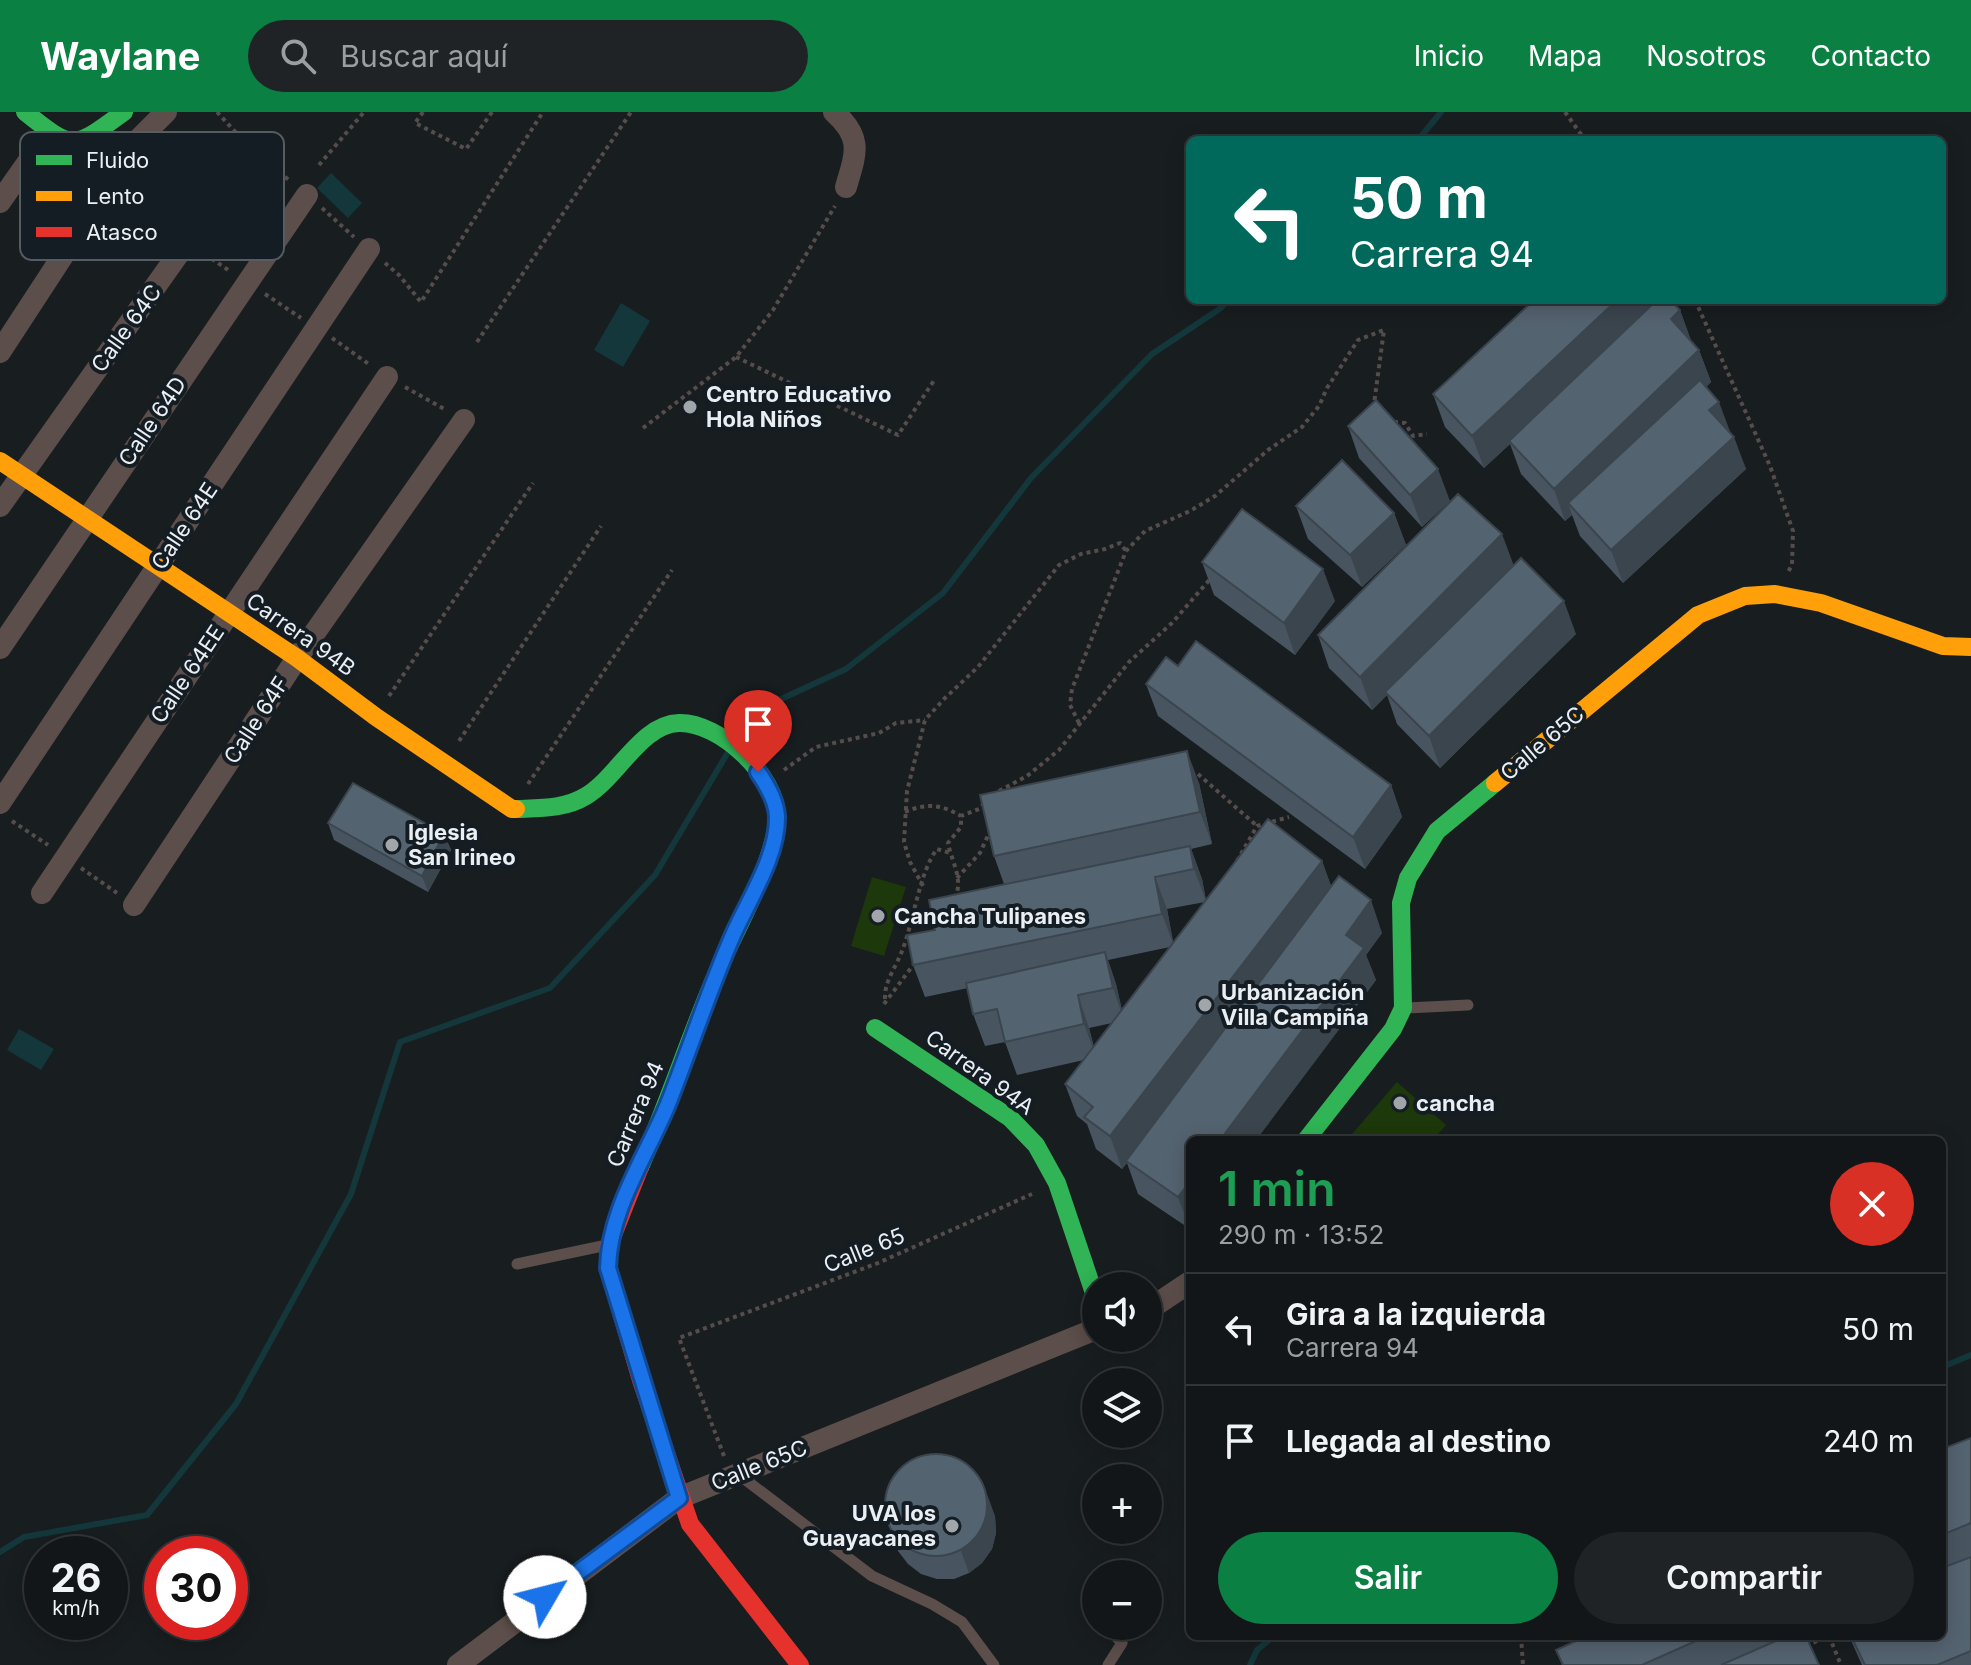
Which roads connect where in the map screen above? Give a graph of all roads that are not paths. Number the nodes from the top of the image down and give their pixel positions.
1 (25, 112) edge
2 (124, 112) edge
3 (166, 112) edge
4 (834, 112) edge
5 (50, 132) edge
6 (96, 132) edge
7 (146, 132) edge
8 (20, 173) edge
9 (846, 187) road end
10 (307, 195) dead end
11 (0, 202) edge
12 (284, 229) edge
13 (369, 249) dead end
14 (60, 260) edge
15 (174, 260) edge
16 (263, 260) edge
17 (0, 352) edge
18 (387, 377) dead end
19 (464, 420) dead end
20 (0, 461) edge
21 (21, 475) junction
22 (0, 506) edge
23 (87, 519) junction
24 (158, 566) junction
25 (228, 613) junction
26 (1971, 647) edge
27 (0, 648) edge
28 (297, 658) junction
29 (0, 803) edge
30 (512, 809) joint
31 (42, 893) dead end
32 (134, 905) dead end
33 (1468, 1005) dead end
34 (1403, 1008) junction
35 (875, 1028) road end
36 (1309, 1136) edge
37 (609, 1245) junction
38 (517, 1264) dead end
39 (1087, 1272) edge
40 (1186, 1285) edge
41 (1162, 1301) edge
42 (1082, 1335) edge
43 (735, 1474) junction
44 (679, 1498) junction
45 (1119, 1640) edge
46 (458, 1665) edge
47 (800, 1665) edge
48 (994, 1665) edge
49 (1108, 1665) edge

1 - 5 street
2 - 6 street
3 - 7 street
4 - 9 street
8 - 11 street
10 - 12 street, Calle 64D
13 - 24 street, Calle 64E
14 - 17 street
15 - 21 street, Calle 64C
16 - 23 street, Calle 64D
18 - 25 street, Calle 64EE
19 - 28 street, Calle 64F
20 - 21 street, Carrera 94B
21 - 22 street, Calle 64C
21 - 23 street, Carrera 94B
23 - 24 street, Carrera 94B
23 - 27 street, Calle 64D
24 - 25 street, Carrera 94B
24 - 29 street, Calle 64E
25 - 28 street, Carrera 94B
25 - 31 street, Calle 64EE
26 - 34 street, Calle 65C
28 - 30 street, Carrera 94B
28 - 32 street, Calle 64F
30 - 37 street, Carrera 94
33 - 34 lane
34 - 36 street
35 - 39 street, Carrera 94A
37 - 38 lane
37 - 44 street, Carrera 94
40 - 41 street
42 - 43 street, Calle 65C
43 - 44 street, Calle 65C
43 - 48 lane
44 - 46 street, Calle 65C
44 - 47 street, Carrera 94
45 - 49 lane

